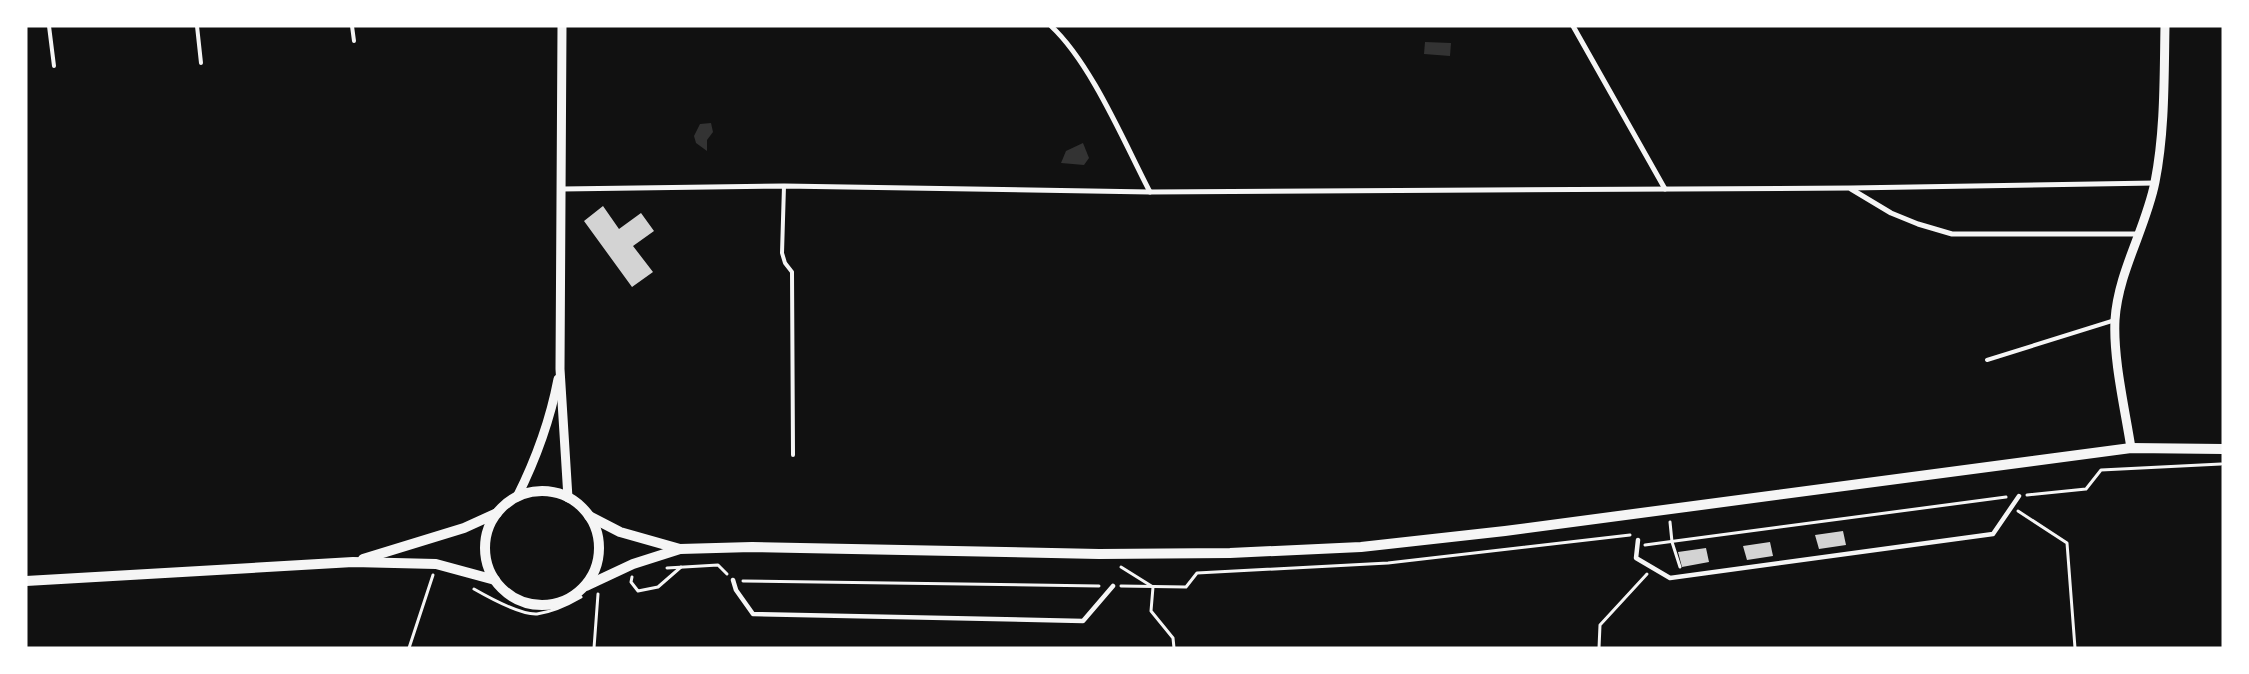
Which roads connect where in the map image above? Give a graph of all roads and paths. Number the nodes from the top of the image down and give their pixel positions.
1 (48, 26) edge
2 (197, 26) edge
3 (352, 26) edge
4 (562, 26) edge
5 (1051, 26) edge
6 (1573, 26) edge
7 (2165, 26) edge
8 (354, 41) dead end
9 (200, 63) dead end
10 (54, 66) dead end
11 (2155, 182) junction
12 (784, 186) junction
13 (1851, 188) junction
14 (562, 189) junction
15 (1665, 189) junction
16 (1150, 192) junction
17 (2138, 234) junction
18 (2115, 320) junction
19 (1986, 360) dead end
20 (560, 369) junction
21 (2131, 448) junction
22 (2223, 449) edge
23 (793, 455) dead end
24 (2019, 496) dead end
25 (518, 497) junction
26 (568, 498) junction
27 (2011, 507) junction
28 (1668, 509) junction
29 (497, 513) junction
30 (589, 516) junction
31 (1638, 540) dead end
32 (680, 548) junction
33 (1099, 554) junction
34 (353, 562) junction
35 (662, 568) dead end
36 (1653, 568) junction
37 (635, 569) dead end
38 (425, 572) dead end
39 (1683, 576) junction
40 (495, 580) junction
41 (733, 580) dead end
42 (26, 581) edge
43 (469, 585) dead end
44 (598, 586) dead end
45 (1113, 586) dead end
46 (585, 590) junction
47 (408, 648) edge
48 (594, 648) edge
49 (1174, 648) edge
50 (1599, 648) edge
51 (2075, 648) edge

1 - 10 lane
2 - 9 lane
3 - 8 lane
4 - 14 street
5 - 16 street
6 - 15 street
7 - 11 street
11 - 13 street
11 - 17 street
12 - 14 street
12 - 16 street
12 - 23 lane
13 - 15 street
13 - 17 street
14 - 20 street
15 - 16 street
17 - 18 street
18 - 19 lane
18 - 21 street
20 - 25 street
20 - 26 street
21 - 22 main road
21 - 28 main road
24 - 27 street
25 - 26 main road
25 - 29 main road
26 - 30 main road
27 - 39 street
27 - 51 path
28 - 33 main road
28 - 39 path
29 - 34 main road
29 - 40 main road
30 - 32 main road
30 - 46 main road
31 - 36 street
32 - 33 main road
32 - 46 main road
33 - 49 path
34 - 40 main road
34 - 42 main road
35 - 37 path
36 - 39 street
36 - 50 path
38 - 47 path
40 - 46 main road
41 - 45 street
43 - 46 path
44 - 48 path

